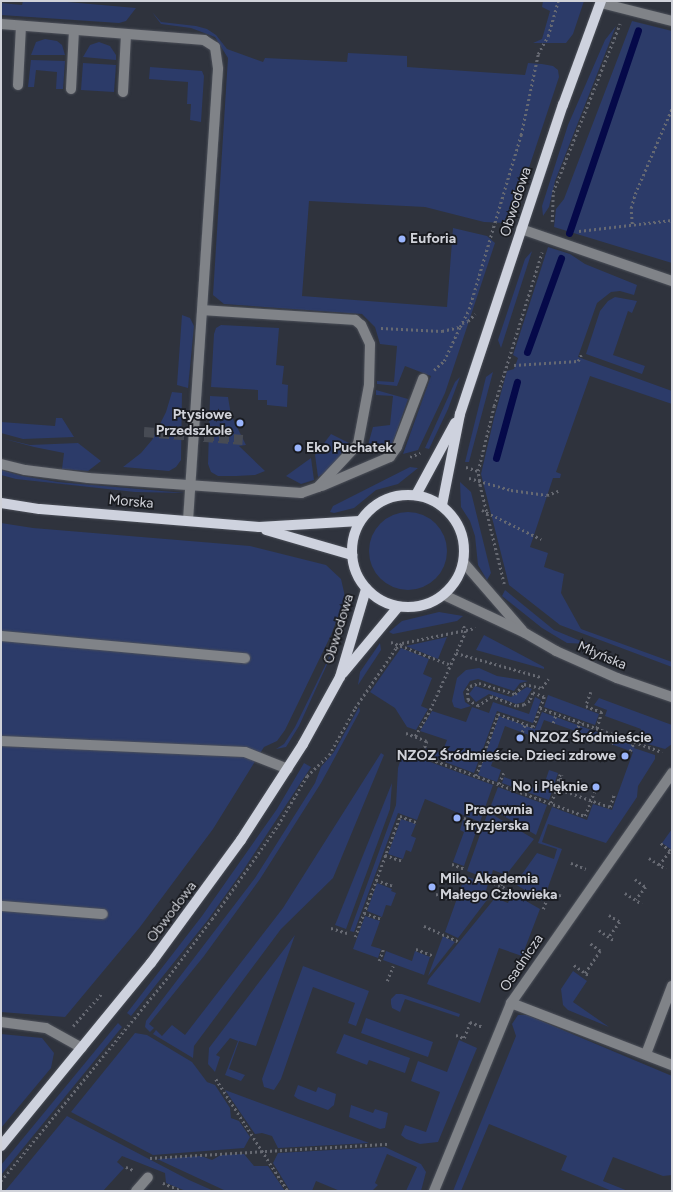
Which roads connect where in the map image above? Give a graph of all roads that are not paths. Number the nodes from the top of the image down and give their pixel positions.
1 (601, 2) edge
2 (672, 21) edge
3 (1, 24) edge
4 (21, 26) junction
5 (74, 30) junction
6 (126, 34) junction
7 (18, 85) dead end
8 (71, 89) dead end
9 (122, 92) dead end
10 (522, 229) junction
11 (672, 281) edge
12 (202, 310) junction
13 (423, 379) road end
14 (460, 414) junction
15 (1, 464) edge
16 (191, 485) junction
17 (318, 487) junction
18 (416, 494) junction
19 (1, 503) edge
20 (442, 505) junction
21 (188, 521) junction
22 (360, 521) junction
23 (259, 528) junction
24 (352, 555) junction
25 (464, 563) junction
26 (366, 589) junction
27 (444, 595) junction
28 (398, 607) junction
29 (525, 633) junction
30 (1, 636) edge
31 (245, 658) dead end
32 (340, 677) junction
33 (672, 697) edge
34 (1, 740) edge
35 (288, 769) junction
36 (672, 773) edge
37 (1, 906) edge
38 (103, 914) dead end
39 (672, 986) edge
40 (511, 1003) junction
41 (1, 1022) edge
42 (82, 1048) junction
43 (646, 1054) junction
44 (672, 1065) edge
45 (1, 1146) edge
46 (148, 1177) dead end
47 (136, 1191) edge
48 (434, 1191) edge

1 - 2 street
1 - 10 main road, Obwodowa
3 - 4 street
4 - 5 street
4 - 7 street
5 - 6 street
5 - 8 street
6 - 9 street
6 - 12 street
10 - 11 street
10 - 14 main road, Obwodowa
12 - 16 street
12 - 17 street
13 - 17 street
14 - 18 main road, Obwodowa
14 - 20 main road, Obwodowa
15 - 16 street
16 - 17 street
16 - 21 street
18 - 20 main road
18 - 22 main road
19 - 21 main road, Morska
20 - 25 main road
21 - 23 main road, Morska
22 - 23 main road, Morska
22 - 24 main road
23 - 24 main road, Morska
24 - 26 main road
25 - 27 main road
25 - 29 street, Młyńska
26 - 28 main road
26 - 32 main road, Obwodowa
27 - 28 main road
27 - 29 street, Młyńska
28 - 32 main road, Obwodowa
29 - 33 street, Młyńska
30 - 31 street
32 - 35 main road, Obwodowa
34 - 35 street
35 - 42 main road, Obwodowa
36 - 40 street, Osadnicza
37 - 38 street
39 - 43 street
40 - 43 street
40 - 48 street, Osadnicza
41 - 42 street
42 - 45 main road, Obwodowa
43 - 44 street
46 - 47 street

